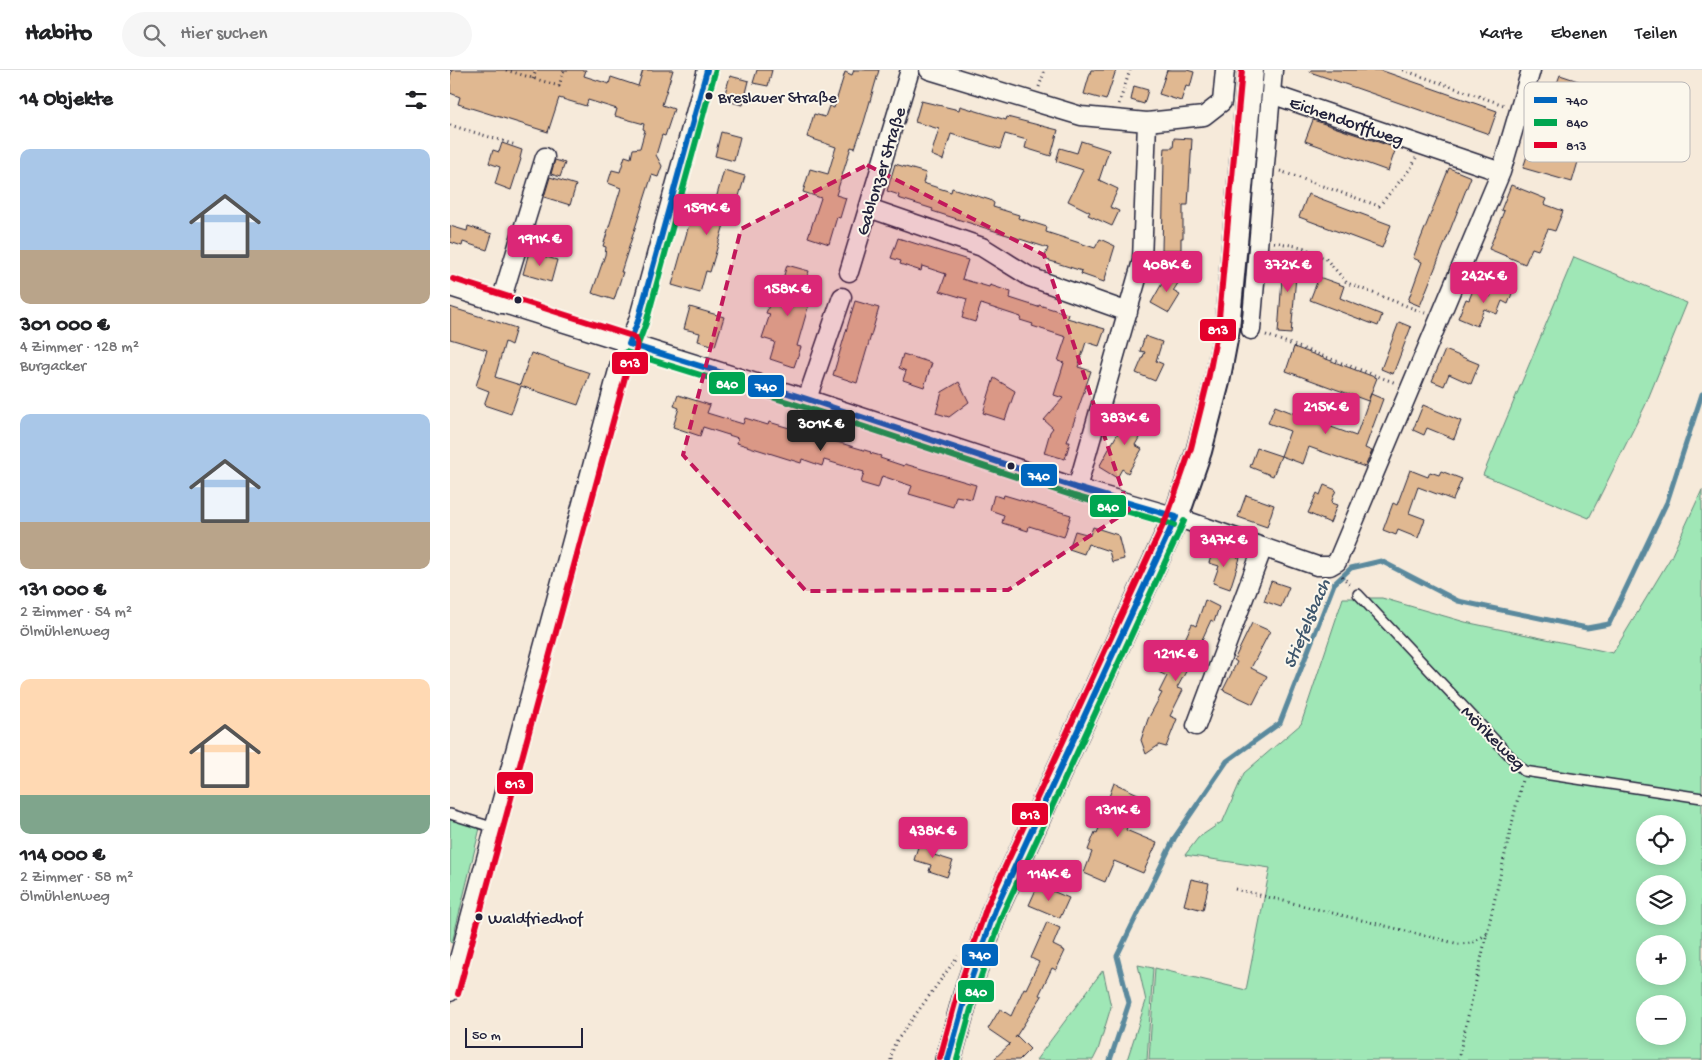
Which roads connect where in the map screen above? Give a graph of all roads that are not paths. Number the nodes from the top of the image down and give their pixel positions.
1 (707, 70) edge
2 (910, 70) edge
3 (929, 70) edge
4 (1225, 70) edge
5 (1251, 70) edge
6 (1273, 70) edge
7 (1531, 70) edge
8 (1527, 82) edge
9 (1271, 94) junction
10 (1524, 94) edge
11 (1147, 122) junction
12 (544, 157) dead end
13 (1501, 172) junction
14 (869, 208) junction
15 (849, 272) dead end
16 (450, 287) edge
17 (842, 297) dead end
18 (500, 304) junction
19 (1128, 312) junction
20 (1252, 330) road end
21 (629, 344) junction
22 (807, 399) junction
23 (1077, 488) junction
24 (1176, 517) junction
25 (1263, 547) junction
26 (1358, 594) road end
27 (1196, 726) dead end
28 (1702, 798) edge
29 (450, 814) edge
30 (496, 828) junction
31 (450, 992) edge
32 (948, 1060) edge

1 - 21 street
2 - 14 street, Gablonzer Straße
3 - 11 street
4 - 11 street
5 - 24 main road
6 - 9 street, Eichendorffweg
7 - 8 street
9 - 13 street, Eichendorffweg
9 - 20 street, Eichendorffweg
10 - 13 street
11 - 19 street
12 - 18 street
13 - 25 street
14 - 15 street, Gablonzer Straße
14 - 19 street
16 - 18 street
17 - 22 street
18 - 21 street
19 - 23 street
21 - 22 street
21 - 30 street
22 - 23 street
23 - 24 street
24 - 25 street
24 - 32 main road
25 - 27 street
26 - 28 lane, Mörikeweg
29 - 30 lane
30 - 31 street

